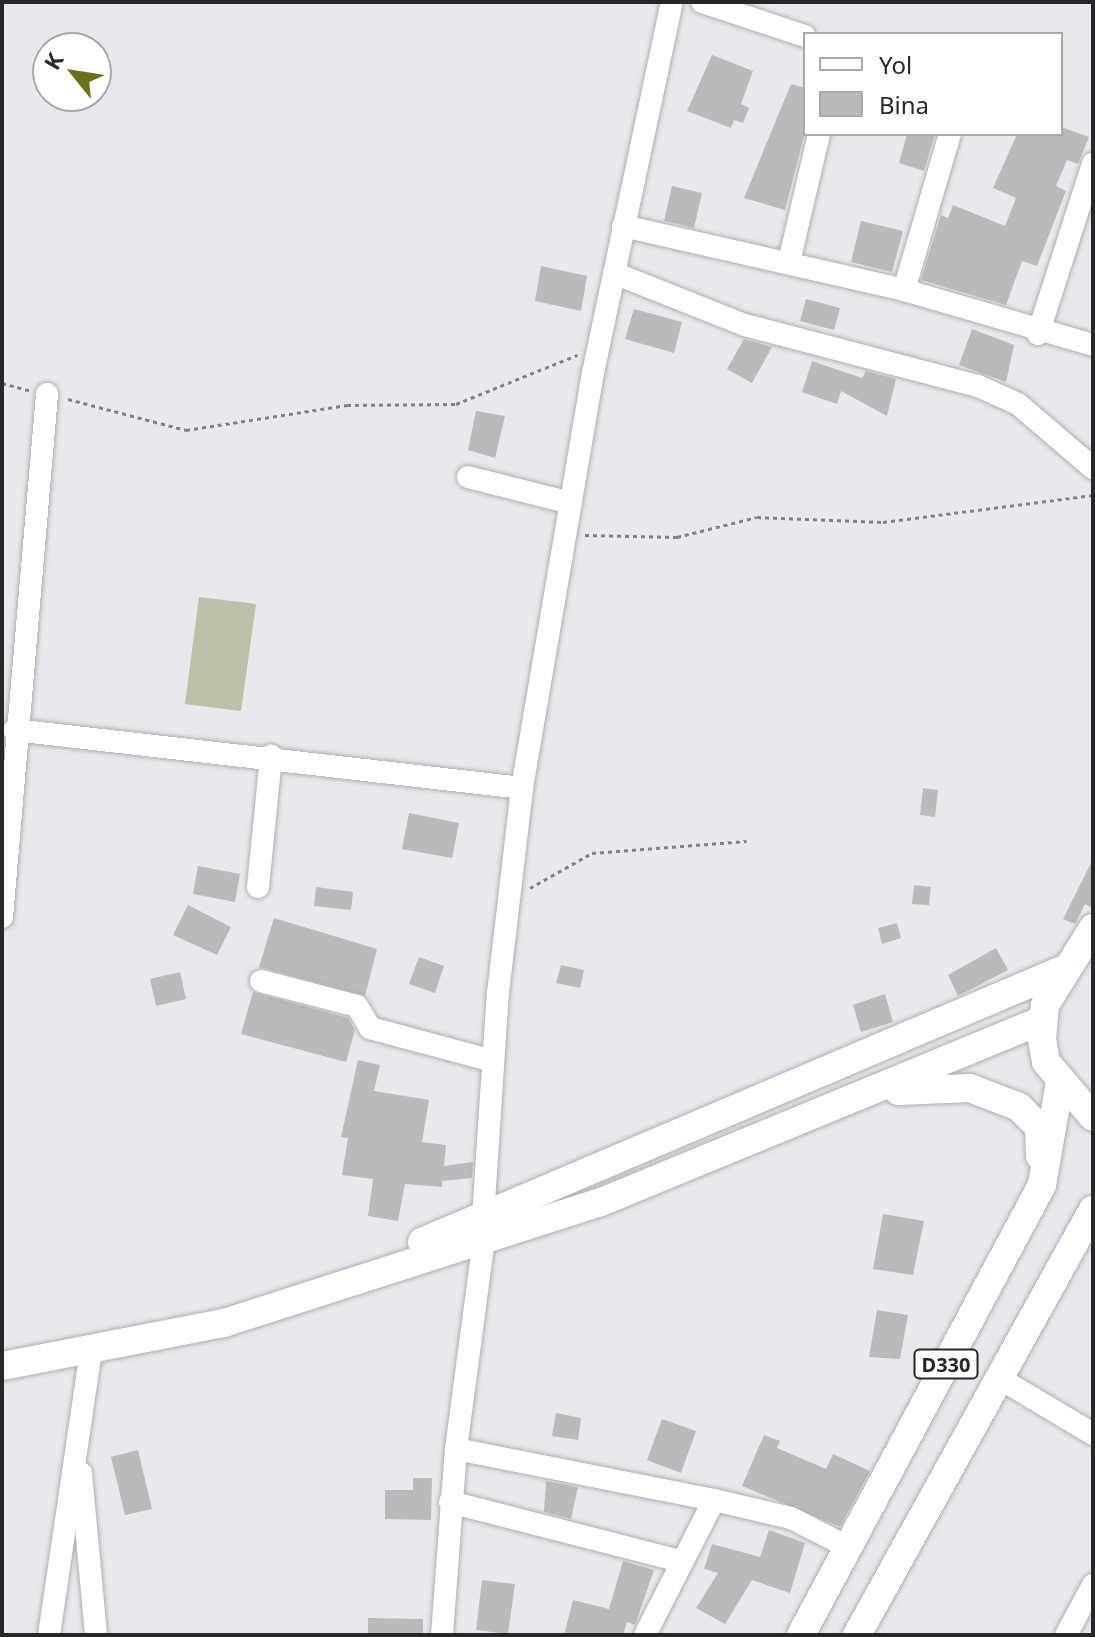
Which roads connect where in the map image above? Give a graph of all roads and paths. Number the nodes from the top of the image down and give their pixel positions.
1 (672, 2) edge
2 (702, 2) edge
3 (803, 35) edge
4 (819, 136) edge
5 (949, 136) edge
6 (1093, 164) edge
7 (623, 226) junction
8 (789, 262) junction
9 (614, 273) junction
10 (904, 290) junction
11 (1038, 334) junction
12 (1093, 345) edge
13 (599, 346) junction
14 (2, 383) edge
15 (47, 394) junction
16 (1093, 468) edge
17 (468, 477) dead end
18 (1093, 495) edge
19 (571, 503) junction
20 (565, 535) junction
21 (14, 730) junction
22 (271, 756) junction
23 (522, 788) junction
24 (747, 841) dead end
25 (258, 887) dead end
26 (508, 910) junction
27 (2, 917) edge
28 (1093, 928) edge
29 (1062, 970) junction
30 (261, 981) dead end
31 (1043, 1020) junction
32 (493, 1061) junction
33 (1060, 1082) junction
34 (877, 1092) junction
35 (1093, 1117) edge
36 (1042, 1185) junction
37 (1093, 1210) edge
38 (483, 1228) junction
39 (91, 1349) junction
40 (2, 1366) edge
41 (999, 1378) junction
42 (1093, 1434) edge
43 (78, 1437) junction
44 (456, 1449) junction
45 (714, 1500) junction
46 (450, 1502) junction
47 (848, 1547) junction
48 (680, 1561) junction
49 (1093, 1585) edge
50 (49, 1635) edge
51 (96, 1635) edge
52 (442, 1635) edge
53 (645, 1635) edge
54 (801, 1635) edge
55 (857, 1635) edge
56 (1066, 1635) edge

1 - 7 street
2 - 3 street
4 - 8 street
5 - 10 street
6 - 11 street
7 - 8 street
7 - 9 street
8 - 10 street
9 - 13 street
9 - 16 street
10 - 11 street
11 - 12 street
13 - 15 path
13 - 19 street
14 - 15 path
15 - 21 street
17 - 19 street
18 - 20 path
19 - 20 street
20 - 23 street
21 - 22 street
21 - 27 street
22 - 23 street
22 - 25 street
23 - 26 street
24 - 26 path
26 - 32 street
28 - 29 main road
29 - 31 main road
29 - 38 main road
30 - 32 street
31 - 33 main road
31 - 34 main road
32 - 38 street
33 - 35 main road
33 - 36 main road, D330
34 - 36 main road
34 - 38 main road
36 - 47 main road, D330
37 - 41 main road, D330
38 - 39 main road
38 - 44 street
39 - 40 main road
39 - 43 street
41 - 42 street
41 - 55 main road, D330
43 - 50 street
43 - 51 street
44 - 45 street
44 - 46 street
45 - 47 street
45 - 48 street
46 - 48 street
46 - 52 street
47 - 54 main road, D330
48 - 53 street
49 - 56 street

